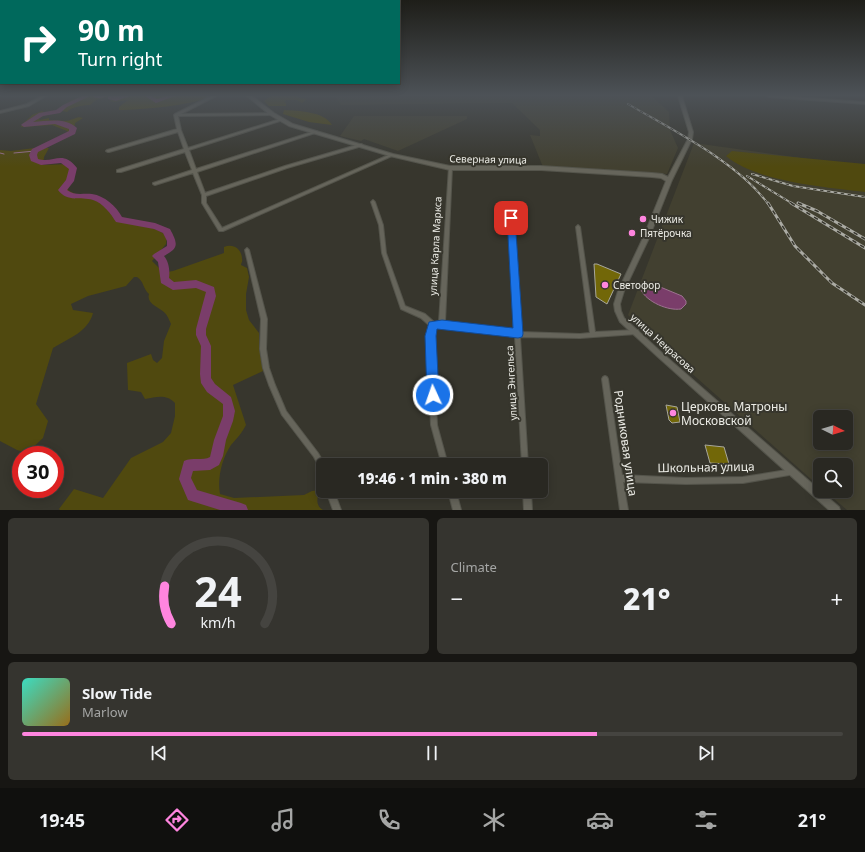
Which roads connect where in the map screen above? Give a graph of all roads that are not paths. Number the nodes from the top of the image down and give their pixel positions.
1 (177, 120) edge
2 (281, 120) joint
3 (687, 120) edge
4 (179, 130) junction
5 (316, 132) junction
6 (361, 145) junction
7 (187, 150) junction
8 (108, 151) dead end
9 (392, 155) junction
10 (450, 168) junction
11 (119, 171) dead end
12 (196, 171) junction
13 (670, 180) junction
14 (155, 184) dead end
15 (204, 195) junction
16 (373, 202) dead end
17 (510, 204) dead end
18 (578, 227) dead end
19 (247, 250) dead end
20 (442, 324) junction
21 (433, 325) junction
22 (636, 332) junction
23 (518, 334) junction
24 (593, 335) junction
25 (606, 379) dead end
26 (318, 458) edge
27 (443, 458) edge
28 (526, 458) edge
29 (793, 472) junction
30 (620, 478) junction
31 (333, 498) edge
32 (454, 498) edge
33 (527, 498) edge
34 (337, 510) edge
35 (457, 510) edge
36 (528, 510) edge
37 (624, 510) edge
38 (836, 510) edge

1 - 4 street
2 - 5 street, Северная улица
2 - 7 street
3 - 13 street, улица Некрасова
4 - 7 street
4 - 8 street
5 - 6 street, Северная улица
5 - 12 street
6 - 9 street, Северная улица
6 - 15 street
7 - 11 street
7 - 12 street
9 - 10 street, Северная улица
9 - 15 street
10 - 13 street, Северная улица
10 - 20 street, улица Карла Маркса
12 - 14 street
12 - 15 street
13 - 22 street, улица Некрасова
16 - 21 street
17 - 23 street, улица Энгельса
18 - 24 street
19 - 26 street
20 - 21 street
20 - 23 street
21 - 27 street
22 - 24 street
22 - 29 street, улица Некрасова
23 - 24 street
23 - 28 street, улица Энгельса
25 - 30 street, Родниковая улица
29 - 30 street, Школьная улица
29 - 38 street, улица Некрасова
30 - 37 street, Родниковая улица
31 - 34 street
32 - 35 street
33 - 36 street

